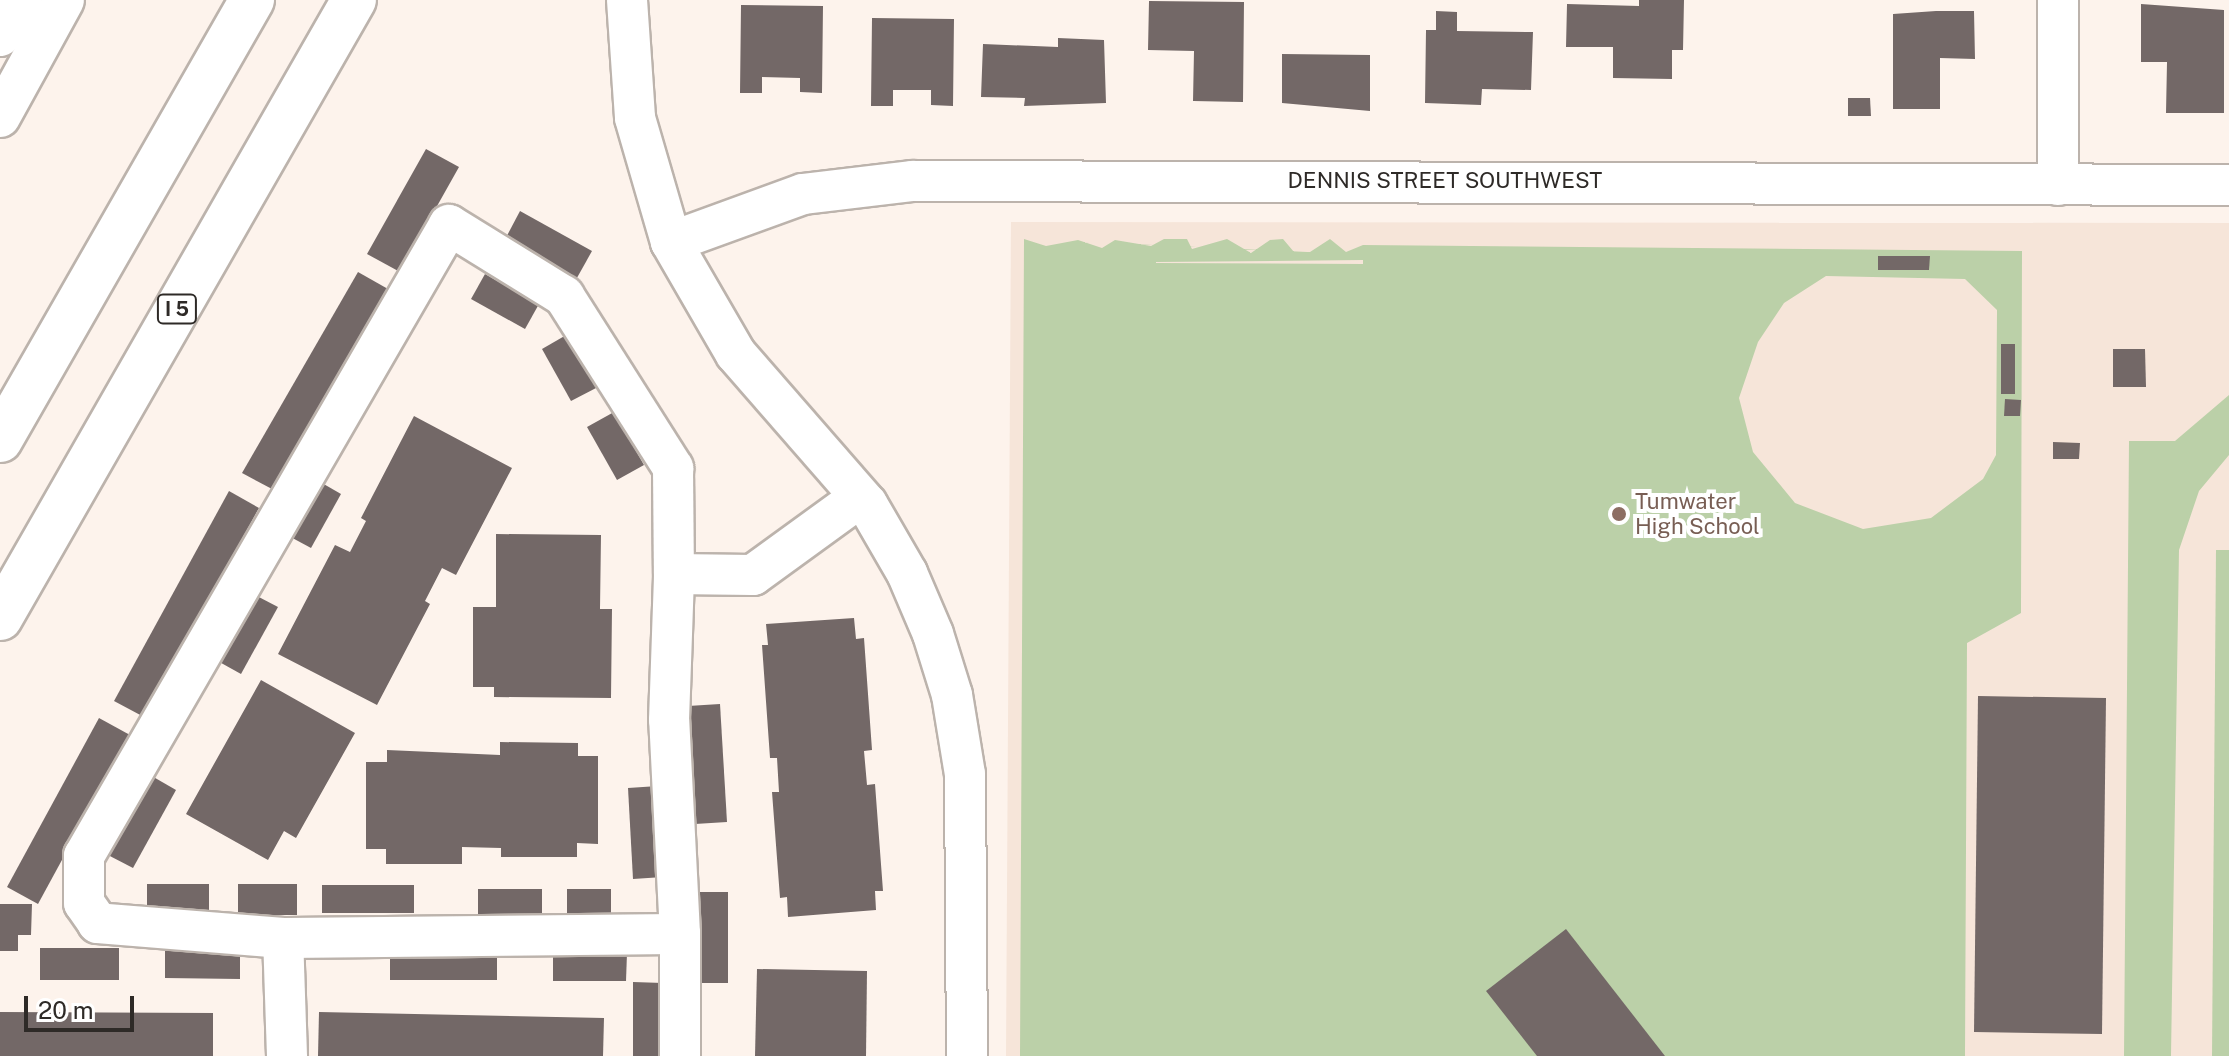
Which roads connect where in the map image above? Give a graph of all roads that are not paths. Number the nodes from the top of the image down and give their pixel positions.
1 (22, 0) edge
2 (64, 0) edge
3 (252, 0) edge
4 (354, 0) edge
5 (627, 0) edge
6 (2058, 0) edge
7 (0, 36) edge
8 (0, 117) edge
9 (2058, 185) junction
10 (2229, 185) edge
11 (671, 242) junction
12 (0, 440) edge
13 (859, 498) junction
14 (674, 574) junction
15 (0, 618) edge
16 (680, 934) junction
17 (283, 938) junction
18 (287, 1056) edge
19 (680, 1056) edge
20 (967, 1056) edge

1 - 7 street
2 - 8 street
3 - 12 highway
4 - 15 highway, I 5
5 - 11 street
6 - 9 street
9 - 10 street, DENNIS STREET SOUTHWEST
9 - 11 street, DENNIS STREET SOUTHWEST
11 - 13 street
13 - 14 street
13 - 20 street
14 - 16 street
14 - 17 street
16 - 17 street
16 - 19 street
17 - 18 street

